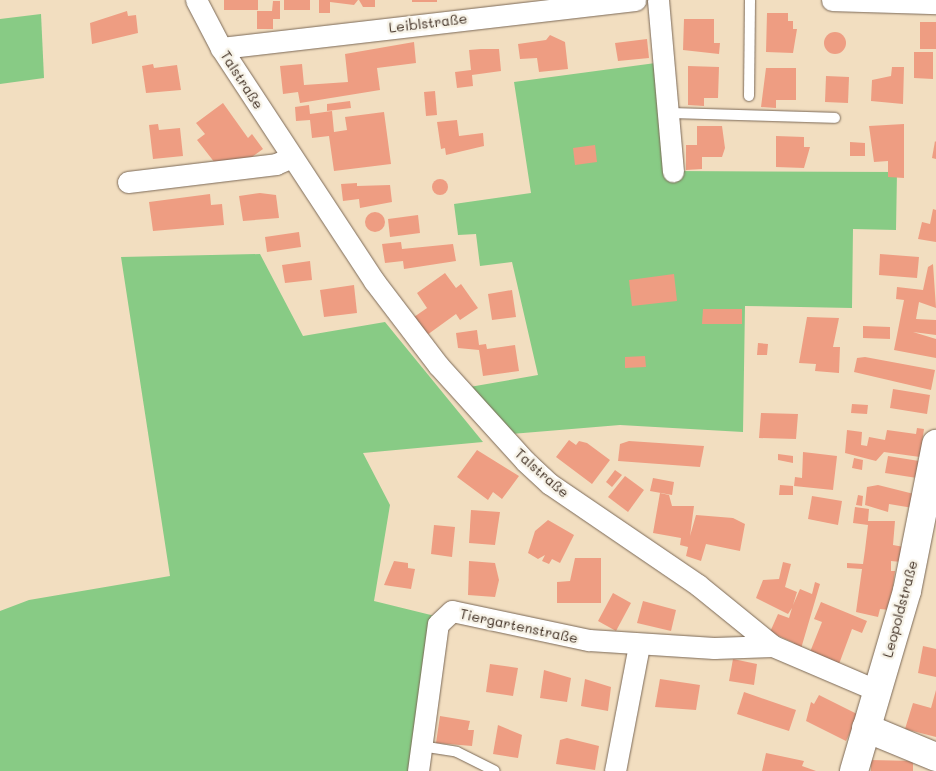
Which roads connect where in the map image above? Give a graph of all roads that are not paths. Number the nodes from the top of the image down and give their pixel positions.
1 (196, 0) edge
2 (635, 0) edge
3 (658, 0) edge
4 (750, 0) edge
5 (832, 0) edge
6 (936, 2) edge
7 (502, 7) edge
8 (221, 48) junction
9 (749, 96) dead end
10 (668, 113) junction
11 (835, 118) dead end
12 (292, 157) junction
13 (673, 171) dead end
14 (128, 182) dead end
15 (935, 451) edge
16 (639, 645) junction
17 (773, 646) junction
18 (878, 691) junction
19 (866, 728) junction
20 (421, 746) junction
21 (936, 757) edge
22 (418, 771) edge
23 (495, 771) edge
24 (615, 771) edge
25 (854, 771) edge

1 - 8 street, Talstraße
2 - 7 street, Leiblstraße
3 - 10 street
4 - 9 lane
5 - 6 street
7 - 8 street, Leiblstraße
8 - 12 street, Talstraße
10 - 11 lane
10 - 13 street
12 - 14 street
12 - 17 street, Talstraße
15 - 18 street, Leopoldstraße
16 - 17 street, Tiergartenstraße
16 - 20 street, Tiergartenstraße
16 - 24 street
17 - 18 street, Talstraße
18 - 19 street, Leopoldstraße
19 - 21 street
19 - 25 street, Leopoldstraße
20 - 22 street, Tiergartenstraße
20 - 23 lane

